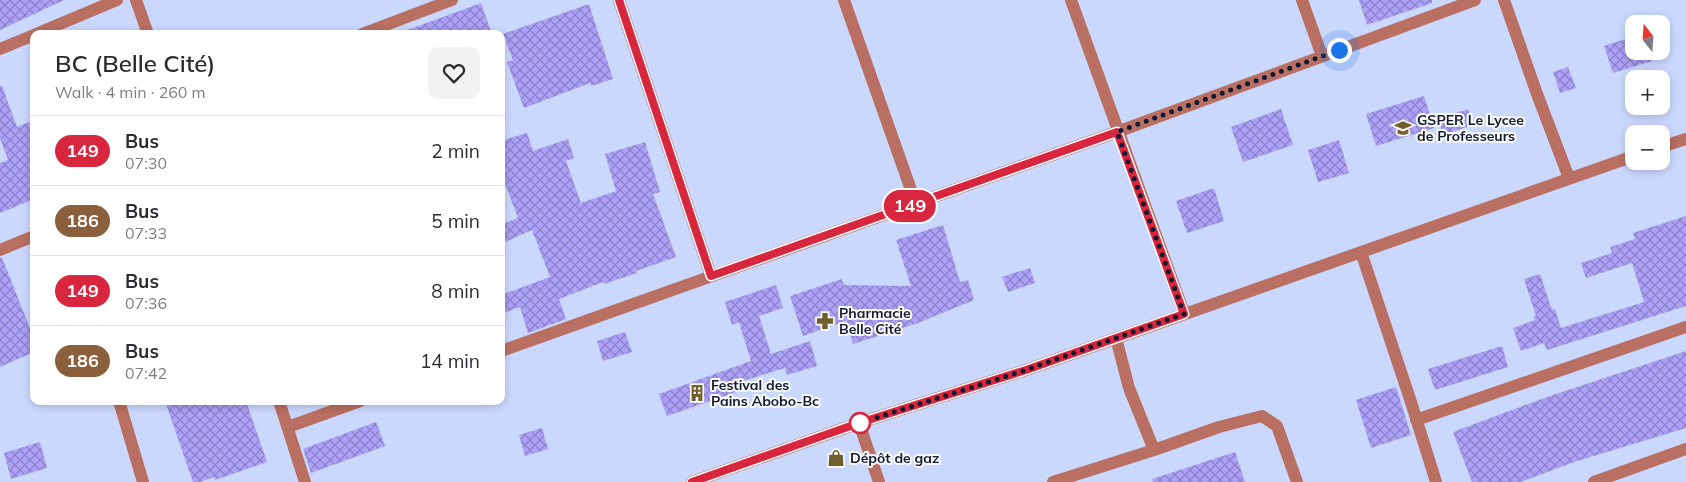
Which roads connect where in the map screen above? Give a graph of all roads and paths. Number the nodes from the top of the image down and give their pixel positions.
1 (117, 0) edge
2 (136, 0) edge
3 (452, 0) edge
4 (619, 0) edge
5 (844, 0) edge
6 (1070, 0) edge
7 (1302, 0) edge
8 (1475, 0) edge
9 (1504, 0) edge
10 (45, 30) edge
11 (147, 30) edge
12 (383, 30) edge
13 (30, 36) edge
14 (0, 49) edge
15 (1322, 56) junction
16 (1117, 132) junction
17 (1686, 139) edge
18 (1670, 144) edge
19 (1625, 159) edge
20 (1569, 178) junction
21 (916, 204) junction
22 (30, 238) edge
23 (0, 250) edge
24 (1361, 252) junction
25 (711, 276) junction
26 (1184, 314) junction
27 (1686, 327) edge
28 (1116, 338) junction
29 (505, 350) edge
30 (120, 405) edge
31 (280, 405) edge
32 (349, 405) edge
33 (1416, 420) junction
34 (859, 423) junction
35 (288, 427) junction
36 (1686, 449) edge
37 (1154, 450) junction
38 (143, 482) edge
39 (305, 482) edge
40 (692, 482) edge
41 (879, 482) edge
42 (1053, 482) edge
43 (1297, 482) edge
44 (1436, 482) edge
45 (1594, 482) edge

1 - 10 street
2 - 11 street
3 - 12 street
4 - 25 street
5 - 21 street
6 - 16 street
7 - 15 street
8 - 15 street
9 - 20 street
13 - 14 street
15 - 16 street
16 - 21 street
16 - 26 street
17 - 18 street
19 - 20 street
20 - 24 street
21 - 25 street
22 - 23 street
24 - 26 street
24 - 33 street
25 - 29 street
26 - 28 street
27 - 33 street
28 - 34 street
28 - 37 street
30 - 38 street
31 - 35 street
32 - 35 street
33 - 44 street
34 - 40 street
34 - 41 street
35 - 39 street
36 - 45 street
37 - 42 street
37 - 43 street

